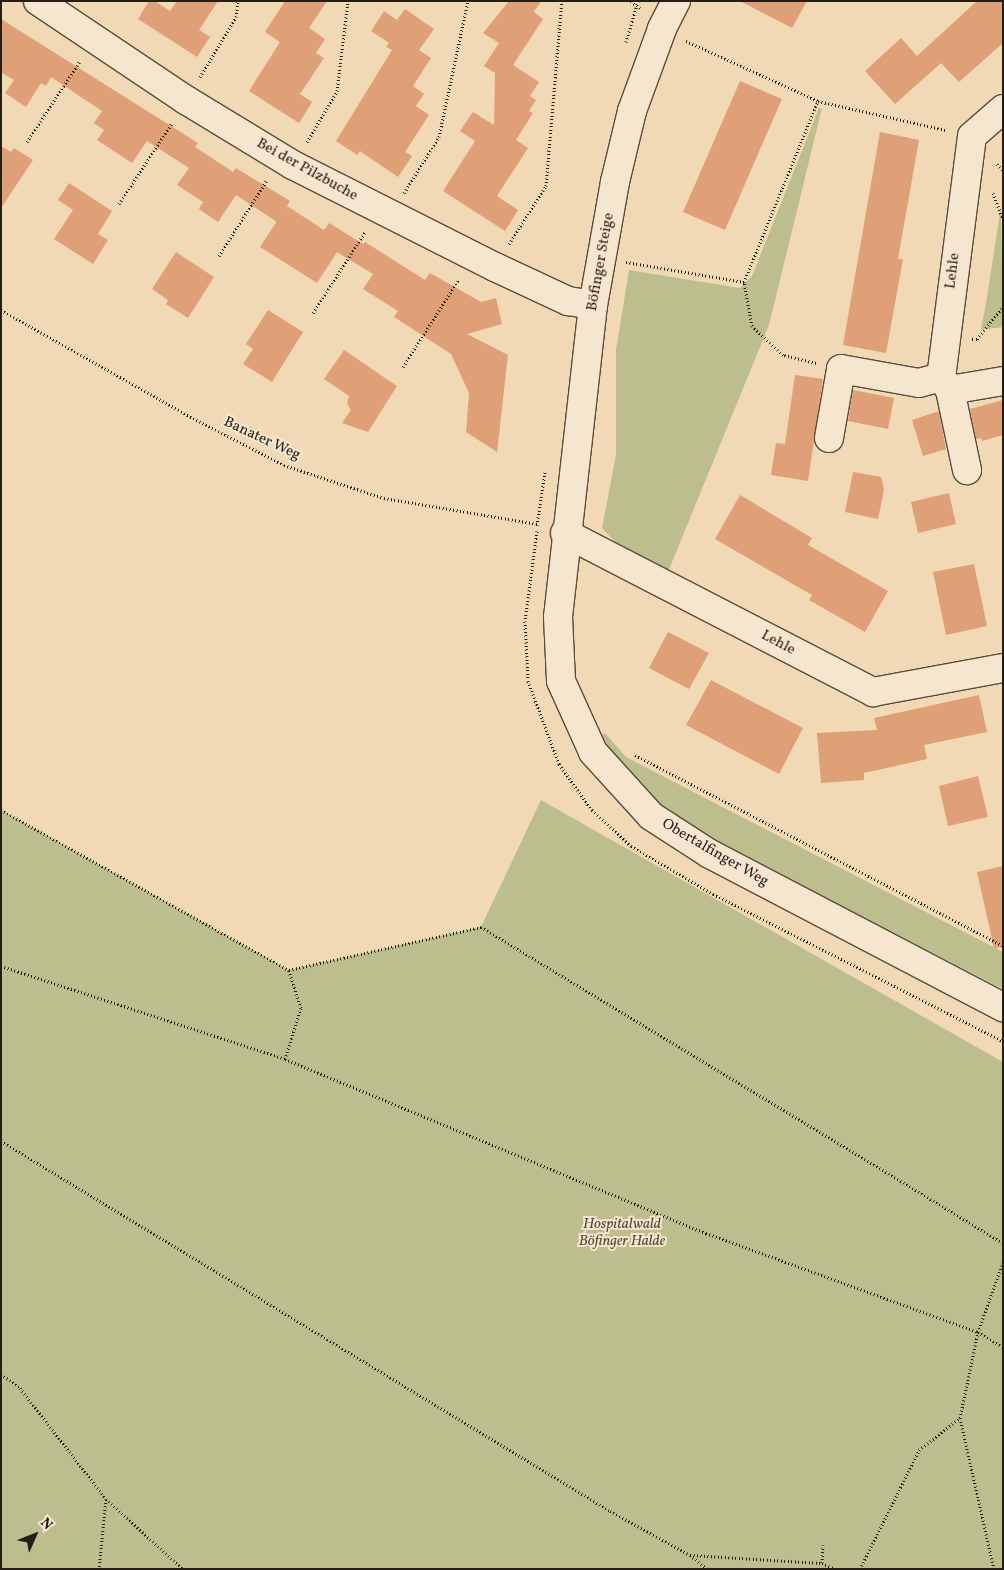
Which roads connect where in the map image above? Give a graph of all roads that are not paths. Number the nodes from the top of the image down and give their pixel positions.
1 (38, 1) edge
2 (676, 1) edge
3 (1003, 109) edge
4 (593, 305) junction
5 (1003, 381) edge
6 (946, 384) junction
7 (829, 438) dead end
8 (967, 472) dead end
9 (565, 533) junction
10 (1003, 668) edge
11 (1003, 1007) edge

1 - 4 street, Bei der Pilzbuche
2 - 4 street, Böfinger Steige
3 - 6 street, Lehle
4 - 9 street, Böfinger Steige
5 - 6 street
6 - 7 street
6 - 8 street, Lehle
9 - 10 street, Lehle
9 - 11 street, Obertalfinger Weg

